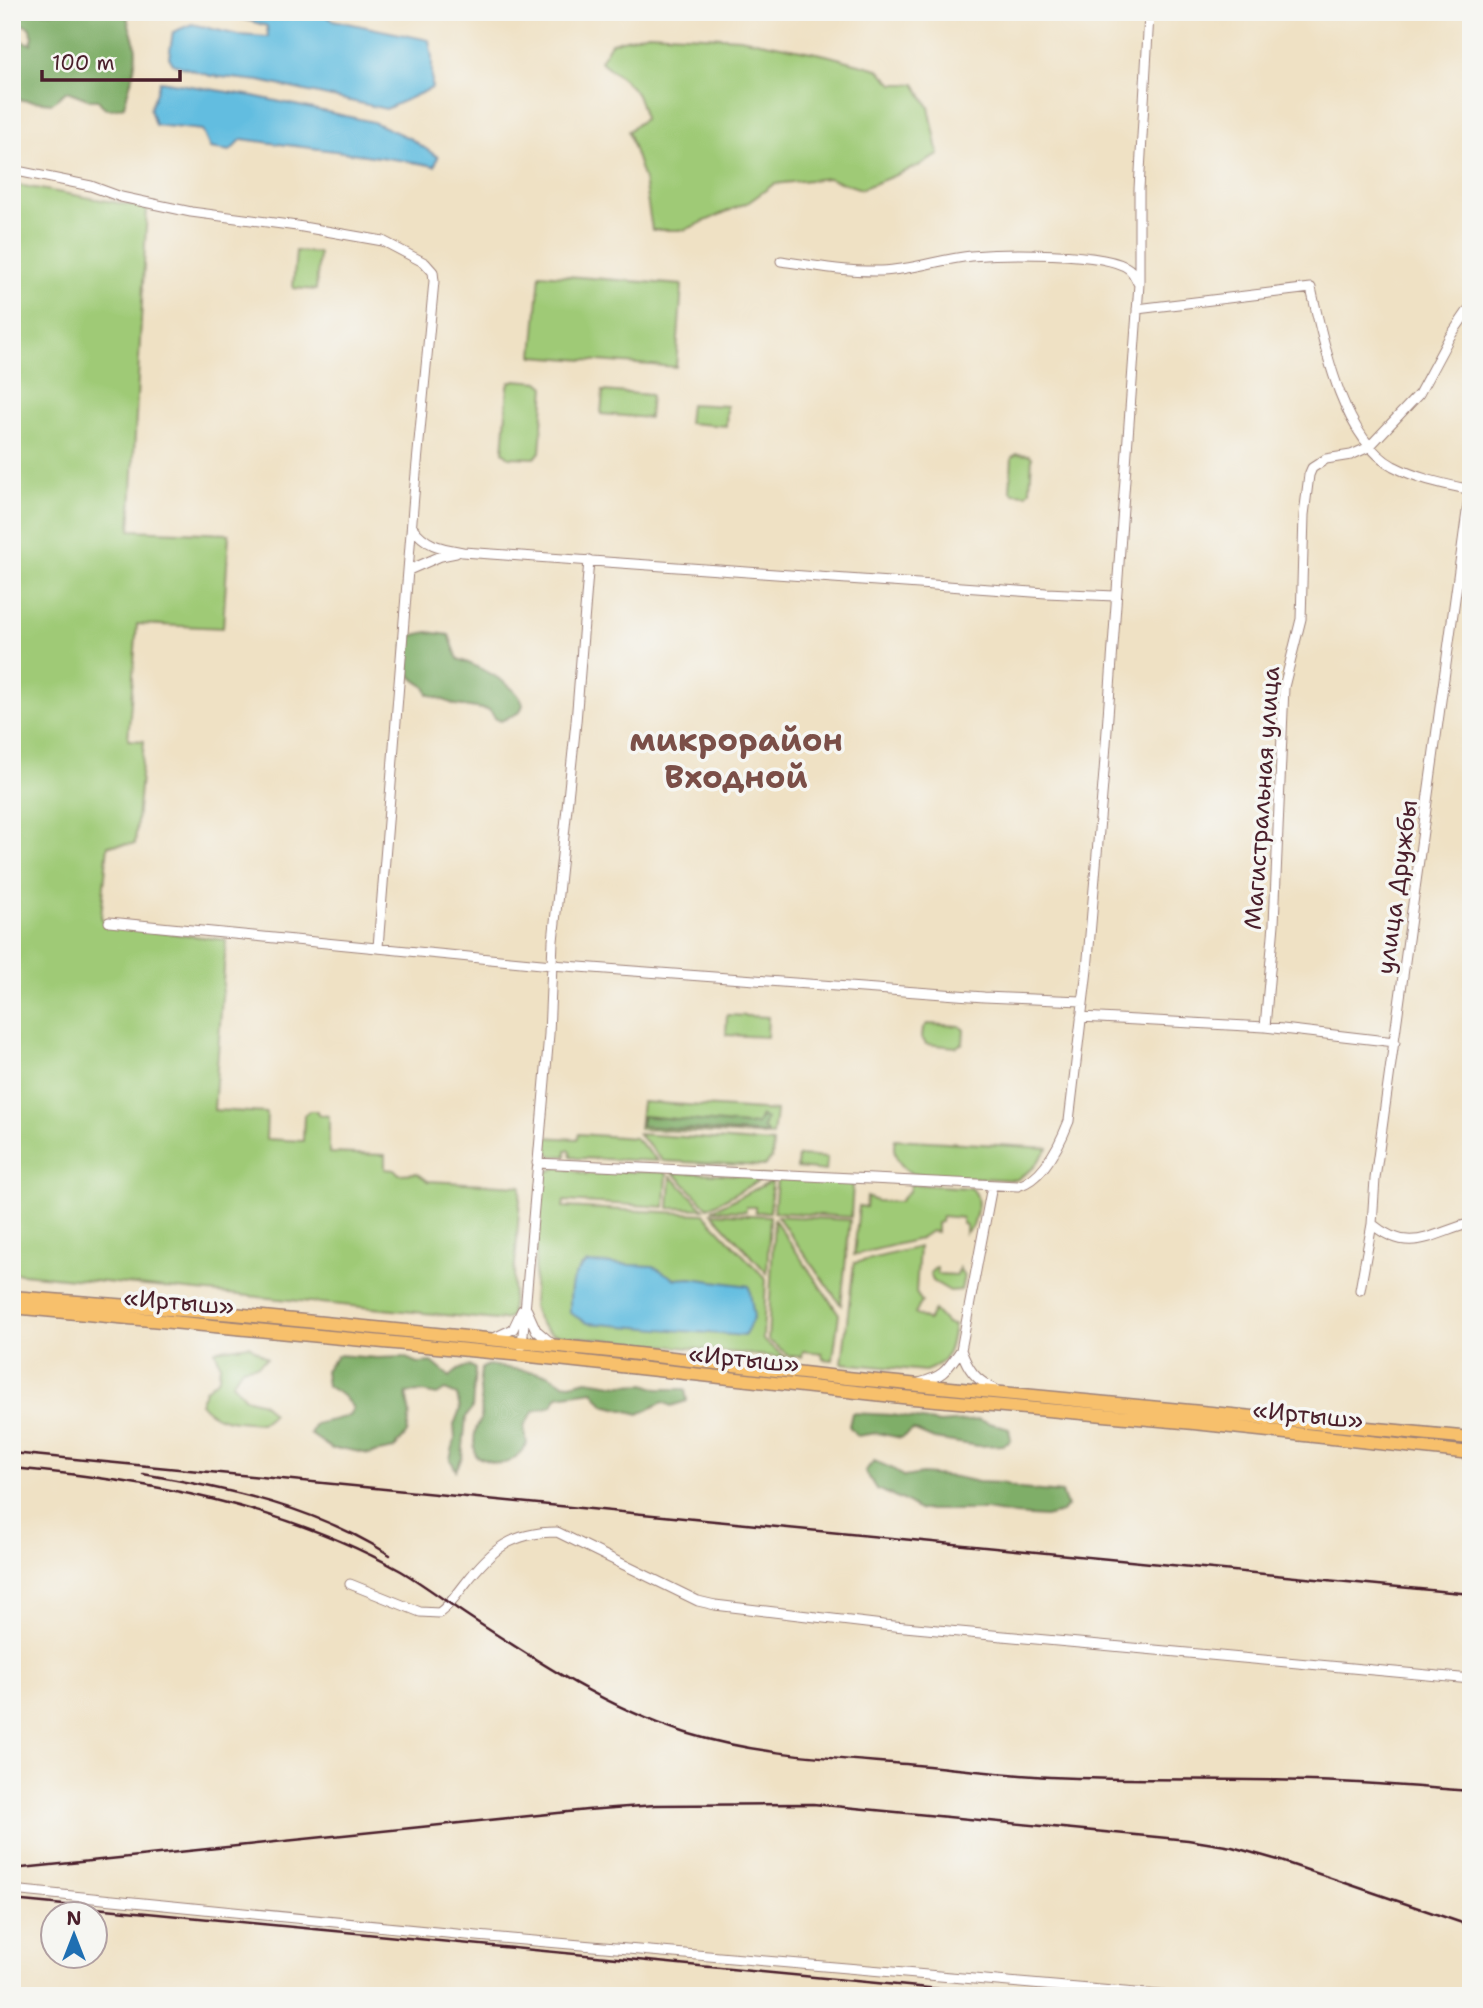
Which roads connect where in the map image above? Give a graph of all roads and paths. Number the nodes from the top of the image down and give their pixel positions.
1 (1149, 15) dead end
2 (12, 170) edge
3 (781, 261) dead end
4 (1139, 284) junction
5 (1471, 306) edge
6 (1137, 309) junction
7 (1369, 447) junction
8 (1470, 490) edge
9 (412, 527) junction
10 (463, 552) junction
11 (589, 560) junction
12 (409, 570) junction
13 (1115, 596) junction
14 (109, 922) dead end
15 (378, 947) junction
16 (552, 965) junction
17 (1082, 1001) junction
18 (1081, 1017) junction
19 (1265, 1027) junction
20 (1395, 1042) junction
21 (537, 1163) junction
22 (992, 1186) junction
23 (1471, 1223) edge
24 (1372, 1224) junction
25 (1360, 1290) dead end
26 (12, 1297) edge
27 (526, 1302) junction
28 (12, 1307) edge
29 (488, 1340) junction
30 (555, 1346) junction
31 (521, 1349) junction
32 (961, 1350) junction
33 (918, 1384) junction
34 (998, 1391) junction
35 (1471, 1437) edge
36 (1471, 1453) edge
37 (350, 1584) dead end
38 (1471, 1679) edge
39 (12, 1890) edge
40 (1171, 1996) edge

1 - 4 street
2 - 9 street
3 - 4 street
4 - 6 street
5 - 7 street
6 - 7 street
6 - 13 street
7 - 8 street
7 - 19 street, Магистральная улица
8 - 20 street, улица Дружбы
9 - 10 street
9 - 12 street
10 - 11 street
10 - 12 street
11 - 13 street
11 - 16 street
12 - 15 street
13 - 17 street
14 - 15 street
15 - 16 street
16 - 17 street
16 - 21 street
17 - 18 street
18 - 19 street
18 - 22 street
19 - 20 street
20 - 24 street, улица Дружбы
21 - 22 street
21 - 27 street
22 - 32 street
23 - 24 street
24 - 25 street, улица Дружбы
26 - 29 main road, «Иртыш»
27 - 29 street
27 - 30 street
27 - 31 street
28 - 31 main road, «Иртыш»
29 - 31 main road, «Иртыш»
30 - 31 main road, «Иртыш»
30 - 33 main road, «Иртыш»
31 - 36 main road, «Иртыш»
32 - 33 street
32 - 34 street
33 - 34 main road, «Иртыш»
34 - 35 main road, «Иртыш»
37 - 38 street
39 - 40 street

